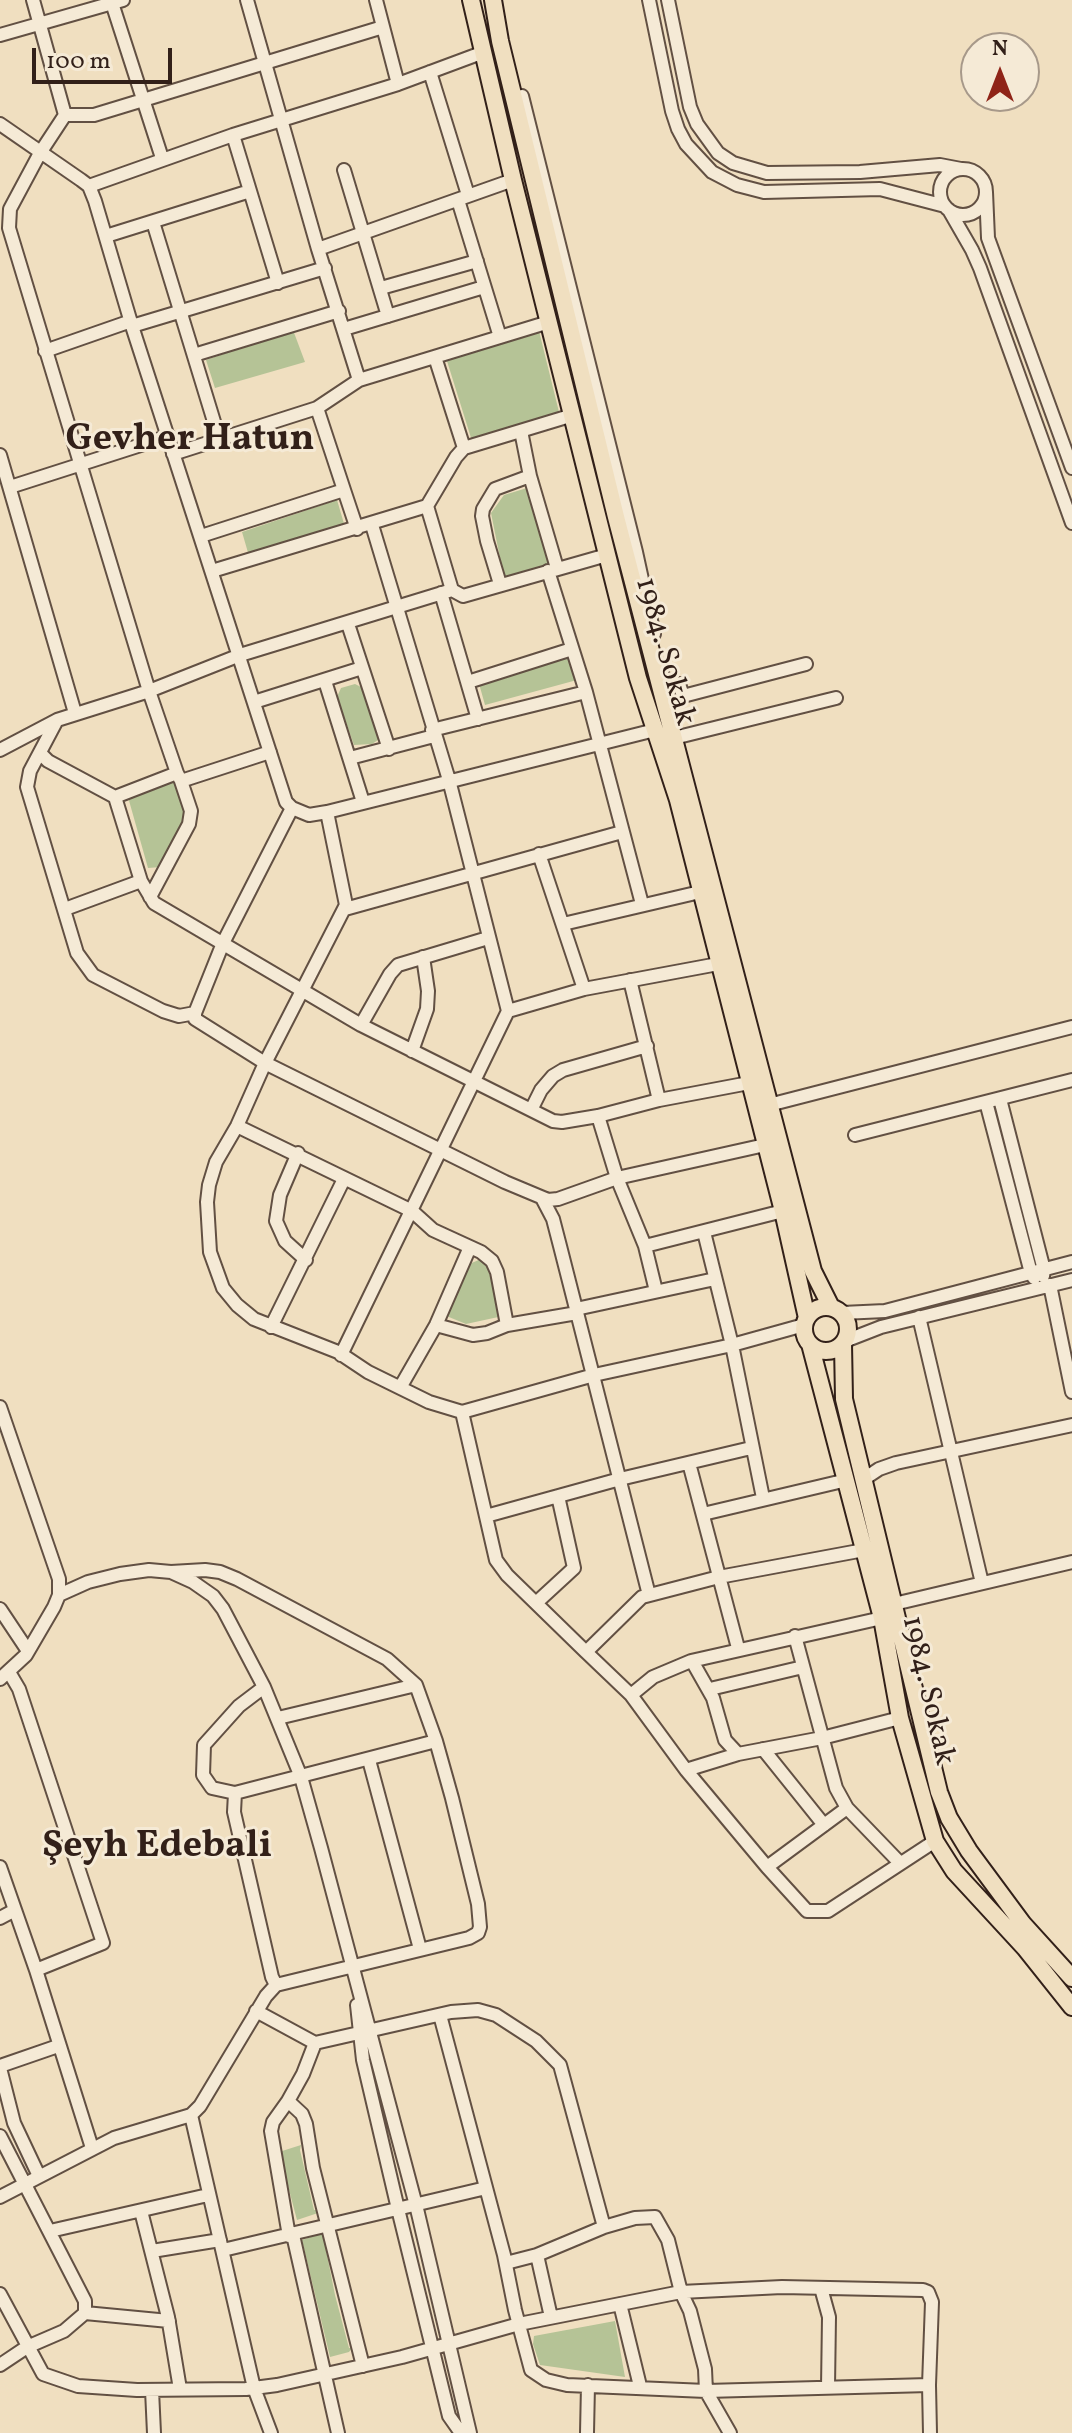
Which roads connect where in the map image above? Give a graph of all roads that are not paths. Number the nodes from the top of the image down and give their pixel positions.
1 (33, 0) edge
2 (247, 0) edge
3 (376, 0) edge
4 (471, 0) edge
5 (493, 0) edge
6 (649, 0) edge
7 (668, 0) edge
8 (117, 2) edge
9 (39, 24) junction
10 (383, 27) junction
11 (505, 31) dead end
12 (0, 35) edge
13 (484, 52) junction
14 (264, 64) junction
15 (430, 72) junction
16 (398, 84) junction
17 (143, 101) junction
18 (65, 115) junction
19 (281, 121) junction
20 (2, 130) edge
21 (233, 135) junction
22 (40, 153) junction
23 (162, 158) junction
24 (961, 169) junction
25 (344, 170) dead end
26 (513, 180) junction
27 (89, 186) junction
28 (250, 191) junction
29 (986, 192) junction
30 (463, 198) junction
31 (947, 208) junction
32 (153, 222) junction
33 (364, 232) junction
34 (106, 236) junction
35 (318, 249) junction
36 (477, 261) junction
37 (325, 268) junction
38 (278, 283) junction
39 (484, 287) junction
40 (381, 288) junction
41 (180, 311) junction
42 (339, 311) junction
43 (388, 316) junction
44 (549, 322) junction
45 (131, 324) junction
46 (344, 329) junction
47 (500, 337) junction
48 (45, 351) junction
49 (194, 355) junction
50 (435, 357) junction
51 (359, 380) junction
52 (317, 408) junction
53 (573, 415) junction
54 (521, 431) junction
55 (169, 436) junction
56 (219, 438) junction
57 (464, 448) junction
58 (173, 454) junction
59 (0, 455) edge
60 (82, 465) junction
61 (1072, 468) edge
62 (530, 476) junction
63 (10, 487) junction
64 (344, 490) junction
65 (427, 506) junction
66 (1072, 523) edge
67 (372, 525) junction
68 (357, 529) junction
69 (201, 536) junction
70 (607, 555) junction
71 (553, 570) junction
72 (212, 571) junction
73 (500, 584) junction
74 (447, 592) junction
75 (397, 608) junction
76 (348, 624) junction
77 (572, 649) junction
78 (240, 655) junction
79 (806, 664) dead end
80 (362, 668) junction
81 (325, 681) junction
82 (468, 682) junction
83 (149, 691) junction
84 (586, 692) junction
85 (836, 698) dead end
86 (254, 702) junction
87 (75, 713) junction
88 (478, 719) junction
89 (57, 720) junction
90 (655, 730) junction
91 (433, 733) junction
92 (674, 738) junction
93 (599, 743) junction
94 (389, 749) junction
95 (0, 750) edge
96 (270, 752) junction
97 (40, 753) junction
98 (350, 758) junction
99 (179, 777) junction
100 (449, 780) junction
101 (115, 797) junction
102 (363, 802) junction
103 (292, 808) junction
104 (327, 812) junction
105 (622, 832) junction
106 (539, 854) junction
107 (472, 872) junction
108 (141, 881) junction
109 (700, 892) junction
110 (150, 897) junction
111 (642, 904) junction
112 (65, 909) junction
113 (345, 909) junction
114 (563, 924) junction
115 (488, 938) junction
116 (223, 943) junction
117 (423, 957) junction
118 (718, 964) junction
119 (630, 980) junction
120 (584, 989) junction
121 (302, 993) junction
122 (508, 1011) junction
123 (195, 1013) junction
124 (361, 1025) junction
125 (1072, 1027) edge
126 (647, 1046) junction
127 (412, 1051) junction
128 (265, 1063) junction
129 (1072, 1080) edge
130 (472, 1081) junction
131 (749, 1083) junction
132 (1000, 1099) junction
133 (659, 1100) junction
134 (986, 1102) junction
135 (762, 1107) junction
136 (531, 1110) junction
137 (598, 1116) junction
138 (237, 1126) junction
139 (855, 1135) dead end
140 (765, 1145) junction
141 (441, 1150) junction
142 (298, 1153) junction
143 (617, 1178) junction
144 (344, 1179) junction
145 (542, 1198) junction
146 (412, 1211) junction
147 (783, 1211) junction
148 (704, 1232) junction
149 (645, 1246) junction
150 (470, 1247) junction
151 (306, 1260) junction
152 (1072, 1262) edge
153 (1044, 1270) junction
154 (1031, 1273) junction
155 (715, 1279) junction
156 (1072, 1280) edge
157 (1046, 1286) junction
158 (656, 1291) junction
159 (837, 1310) junction
160 (576, 1311) junction
161 (919, 1317) junction
162 (806, 1322) junction
163 (436, 1325) junction
164 (507, 1325) junction
165 (271, 1327) junction
166 (844, 1342) junction
167 (810, 1344) junction
168 (732, 1345) junction
169 (341, 1355) junction
170 (594, 1375) junction
171 (401, 1386) junction
172 (1072, 1392) edge
173 (0, 1407) edge
174 (462, 1412) junction
175 (1072, 1425) edge
176 (4, 1432) edge
177 (751, 1448) junction
178 (949, 1451) junction
179 (689, 1463) junction
180 (620, 1479) junction
181 (856, 1480) junction
182 (558, 1496) junction
183 (763, 1498) junction
184 (703, 1514) junction
185 (486, 1516) junction
186 (864, 1550) junction
187 (1072, 1562) edge
188 (171, 1572) junction
189 (719, 1577) junction
190 (982, 1583) junction
191 (59, 1595) junction
192 (649, 1595) junction
193 (536, 1603) junction
194 (894, 1604) junction
195 (0, 1609) edge
196 (882, 1618) junction
197 (795, 1636) junction
198 (738, 1648) junction
199 (28, 1651) junction
200 (586, 1652) junction
201 (692, 1661) junction
202 (803, 1667) junction
203 (5, 1675) edge
204 (416, 1685) junction
205 (264, 1687) junction
206 (710, 1689) junction
207 (631, 1695) junction
208 (278, 1718) junction
209 (900, 1718) junction
210 (822, 1738) junction
211 (436, 1741) junction
212 (763, 1749) junction
213 (738, 1754) junction
214 (369, 1760) junction
215 (686, 1770) junction
216 (301, 1777) junction
217 (235, 1793) junction
218 (944, 1805) junction
219 (847, 1808) junction
220 (926, 1810) junction
221 (824, 1825) junction
222 (935, 1841) junction
223 (900, 1863) junction
224 (0, 1867) edge
225 (767, 1867) junction
226 (15, 1910) junction
227 (0, 1918) edge
228 (420, 1949) junction
229 (352, 1967) junction
230 (36, 1970) junction
231 (1072, 1978) edge
232 (276, 1985) junction
233 (1072, 2007) edge
234 (256, 2011) junction
235 (440, 2015) junction
236 (366, 2033) junction
237 (315, 2043) junction
238 (58, 2046) junction
239 (0, 2067) edge
240 (288, 2101) junction
241 (191, 2115) junction
242 (0, 2136) edge
243 (92, 2148) junction
244 (39, 2176) junction
245 (24, 2184) junction
246 (486, 2188) junction
247 (208, 2195) junction
248 (0, 2197) edge
249 (416, 2204) junction
250 (398, 2209) junction
251 (141, 2211) junction
252 (328, 2226) junction
253 (604, 2227) junction
254 (50, 2231) junction
255 (291, 2235) junction
256 (221, 2245) junction
257 (152, 2251) junction
258 (537, 2255) junction
259 (506, 2263) junction
260 (821, 2288) junction
261 (681, 2292) junction
262 (0, 2294) edge
263 (620, 2304) junction
264 (85, 2313) junction
265 (551, 2317) junction
266 (169, 2321) junction
267 (519, 2324) junction
268 (447, 2343) junction
269 (27, 2347) junction
270 (432, 2348) junction
271 (0, 2365) edge
272 (363, 2366) junction
273 (324, 2375) junction
274 (588, 2385) junction
275 (929, 2385) junction
276 (640, 2386) junction
277 (828, 2387) junction
278 (254, 2388) junction
279 (180, 2389) junction
280 (152, 2390) junction
281 (706, 2391) junction
282 (154, 2433) edge
283 (271, 2433) edge
284 (338, 2433) edge
285 (461, 2433) edge
286 (470, 2433) edge
287 (587, 2433) edge
288 (730, 2433) edge
289 (930, 2433) edge

1 - 9 street
2 - 14 street
3 - 10 street
4 - 13 main road, 1984. Sokak
5 - 92 main road
6 - 31 street
7 - 24 street
8 - 9 street
8 - 17 street
9 - 12 street
9 - 18 street
10 - 14 street
10 - 16 street
11 - 79 street
13 - 15 street
13 - 26 main road, 1984. Sokak
14 - 17 street
14 - 19 street
15 - 16 street
15 - 30 street
16 - 19 street
17 - 18 street
17 - 23 street
18 - 22 street
19 - 21 street
19 - 35 street
20 - 22 street
21 - 23 street
21 - 28 street
22 - 27 street
22 - 48 street
23 - 27 street
24 - 29 street
24 - 31 street
25 - 33 street
26 - 30 street
26 - 44 main road, 1984. Sokak
27 - 34 street
28 - 32 street
28 - 38 street
29 - 31 street
29 - 61 street
30 - 33 street
30 - 36 street
31 - 66 street
32 - 34 street
32 - 41 street
33 - 35 street
33 - 40 street
34 - 45 street
35 - 37 street
36 - 39 street
36 - 40 street
37 - 38 street
37 - 42 street
38 - 41 street
39 - 43 street
39 - 47 street
40 - 43 street
41 - 45 street
41 - 49 street
42 - 46 street
42 - 49 street
43 - 46 street
44 - 47 street
44 - 53 main road, 1984. Sokak
45 - 48 street
45 - 55 street
46 - 51 street
47 - 50 street
48 - 60 street
49 - 56 street
50 - 51 street
50 - 57 street
51 - 52 street
52 - 56 street
52 - 64 street
53 - 54 street
53 - 70 main road, 1984. Sokak
54 - 57 street
54 - 62 street
55 - 58 street
55 - 60 street
56 - 58 street
57 - 65 street
58 - 69 street
59 - 63 street
60 - 63 street
60 - 83 street
62 - 71 street
62 - 73 street
63 - 87 street
64 - 68 street
64 - 69 street
65 - 67 street
65 - 74 street
67 - 68 street
67 - 75 street
68 - 72 street
69 - 72 street
70 - 71 street
70 - 90 main road, 1984. Sokak
71 - 73 street
71 - 77 street
72 - 78 street
73 - 74 street
74 - 75 street
74 - 82 street
75 - 76 street
75 - 91 street
76 - 78 street
76 - 80 street
77 - 82 street
77 - 84 street
78 - 83 street
78 - 86 street
80 - 81 street
80 - 94 street
81 - 86 street
81 - 98 street
82 - 88 street
83 - 87 street
83 - 99 street
84 - 88 street
84 - 93 street
85 - 92 street
86 - 96 street
87 - 89 street
88 - 91 street
89 - 95 street
89 - 97 street
90 - 93 street
90 - 109 main road, 1984. Sokak
91 - 94 street
91 - 100 street
92 - 135 main road
93 - 100 street
93 - 105 street
94 - 98 street
96 - 99 street
96 - 103 street
97 - 101 street
97 - 112 street
98 - 102 street
99 - 101 street
99 - 110 street
100 - 102 street
100 - 107 street
101 - 108 street
102 - 104 street
103 - 104 street
103 - 116 street
104 - 113 street
105 - 106 street
105 - 111 street
106 - 107 street
106 - 114 street
107 - 113 street
107 - 115 street
108 - 110 street
108 - 112 street
109 - 111 street
109 - 118 main road, 1984. Sokak
110 - 116 street
111 - 114 street
112 - 123 street
113 - 121 street
114 - 120 street
115 - 117 street
115 - 122 street
116 - 121 street
116 - 123 street
117 - 124 street
117 - 127 street
118 - 119 street
118 - 131 main road, 1984. Sokak
119 - 120 street
119 - 126 street
120 - 122 street
121 - 124 street
121 - 128 street
122 - 130 street
123 - 128 street
124 - 127 street
125 - 135 street
126 - 133 street
126 - 136 street
127 - 130 street
128 - 138 street
128 - 141 street
129 - 132 street
130 - 136 street
130 - 141 street
131 - 133 street
131 - 135 main road, 1984. Sokak
132 - 134 street
132 - 153 street
133 - 137 street
134 - 139 street
134 - 154 street
135 - 140 main road, 1984. Sokak
135 - 159 main road
136 - 137 street
137 - 143 street
138 - 142 street
138 - 165 street
140 - 143 street
140 - 147 main road, 1984. Sokak
141 - 145 street
141 - 146 street
142 - 144 street
142 - 151 street
143 - 145 street
143 - 149 street
144 - 146 street
144 - 151 street
145 - 160 street
146 - 150 street
146 - 169 street
147 - 148 street
147 - 162 main road, 1984. Sokak
148 - 149 street
148 - 155 street
149 - 158 street
150 - 163 street
150 - 164 street
151 - 165 street
152 - 153 street
153 - 154 street
153 - 157 street
154 - 157 street
154 - 159 street
155 - 158 street
155 - 168 street
156 - 157 street
157 - 161 street
157 - 172 street
158 - 160 street
159 - 162 main road
159 - 166 main road
160 - 164 street
160 - 170 street
161 - 166 street
161 - 178 street
162 - 167 main road
162 - 168 street
163 - 164 street
163 - 171 street
165 - 169 street
166 - 167 main road
166 - 181 main road
167 - 181 main road, 1984. Sokak
168 - 170 street
168 - 177 street
169 - 171 street
170 - 174 street
170 - 180 street
171 - 174 street
173 - 176 street
174 - 185 street
175 - 178 street
176 - 191 street
177 - 179 street
177 - 183 street
178 - 181 street
178 - 190 street
179 - 180 street
179 - 184 street
180 - 182 street
180 - 192 street
181 - 183 street
181 - 186 main road, 1984. Sokak
181 - 194 main road
182 - 185 street
182 - 193 street
183 - 184 street
184 - 189 street
185 - 193 street
186 - 189 street
186 - 196 main road, 1984. Sokak
187 - 190 street
188 - 191 street
188 - 204 street
188 - 205 street
189 - 192 street
189 - 198 street
190 - 194 street
191 - 199 street
192 - 200 street
193 - 200 street
194 - 218 main road
195 - 199 street
196 - 197 street
196 - 209 main road, 1984. Sokak
197 - 198 street
197 - 202 street
198 - 201 street
199 - 203 street
200 - 207 street
201 - 206 street
201 - 207 street
202 - 206 street
202 - 210 street
203 - 230 street
204 - 208 street
204 - 211 street
205 - 208 street
205 - 217 street
206 - 213 street
207 - 215 street
208 - 216 street
209 - 210 street
209 - 220 main road, 1984. Sokak
210 - 212 street
210 - 219 street
211 - 214 street
211 - 228 street
212 - 213 street
212 - 221 street
213 - 215 street
214 - 216 street
214 - 228 street
215 - 225 street
216 - 217 street
216 - 229 street
217 - 232 street
218 - 220 main road
218 - 231 main road
219 - 221 street
219 - 223 street
220 - 222 main road, 1984. Sokak
221 - 225 street
222 - 223 street
222 - 233 main road, 1984. Sokak
223 - 225 street
224 - 226 street
226 - 227 street
226 - 230 street
228 - 229 street
229 - 232 street
229 - 236 street
230 - 238 street
232 - 234 street
234 - 237 street
234 - 241 street
235 - 236 street
235 - 246 street
235 - 253 street
236 - 237 street
236 - 249 street
236 - 250 street
237 - 240 street
238 - 239 street
238 - 243 street
239 - 244 street
240 - 252 street
240 - 255 street
241 - 243 street
241 - 247 street
242 - 245 street
243 - 244 street
244 - 245 street
245 - 248 street
245 - 254 street
246 - 249 street
246 - 259 street
247 - 251 street
247 - 256 street
249 - 250 street
249 - 268 street
250 - 252 street
250 - 270 street
251 - 254 street
251 - 257 street
252 - 255 street
252 - 272 street
253 - 258 street
253 - 261 street
254 - 264 street
255 - 256 street
255 - 273 street
256 - 257 street
256 - 278 street
257 - 266 street
258 - 259 street
258 - 265 street
259 - 267 street
260 - 261 street
260 - 275 street
260 - 277 street
261 - 263 street
261 - 281 street
262 - 269 street
263 - 265 street
263 - 276 street
264 - 266 street
264 - 269 street
265 - 267 street
266 - 279 street
267 - 268 street
267 - 274 street
268 - 270 street
268 - 286 street
269 - 271 street
269 - 280 street
270 - 272 street
270 - 285 street
272 - 273 street
273 - 278 street
273 - 284 street
274 - 276 street
274 - 287 street
275 - 277 street
275 - 289 street
276 - 281 street
277 - 281 street
278 - 279 street
278 - 283 street
279 - 280 street
280 - 282 street
281 - 288 street

